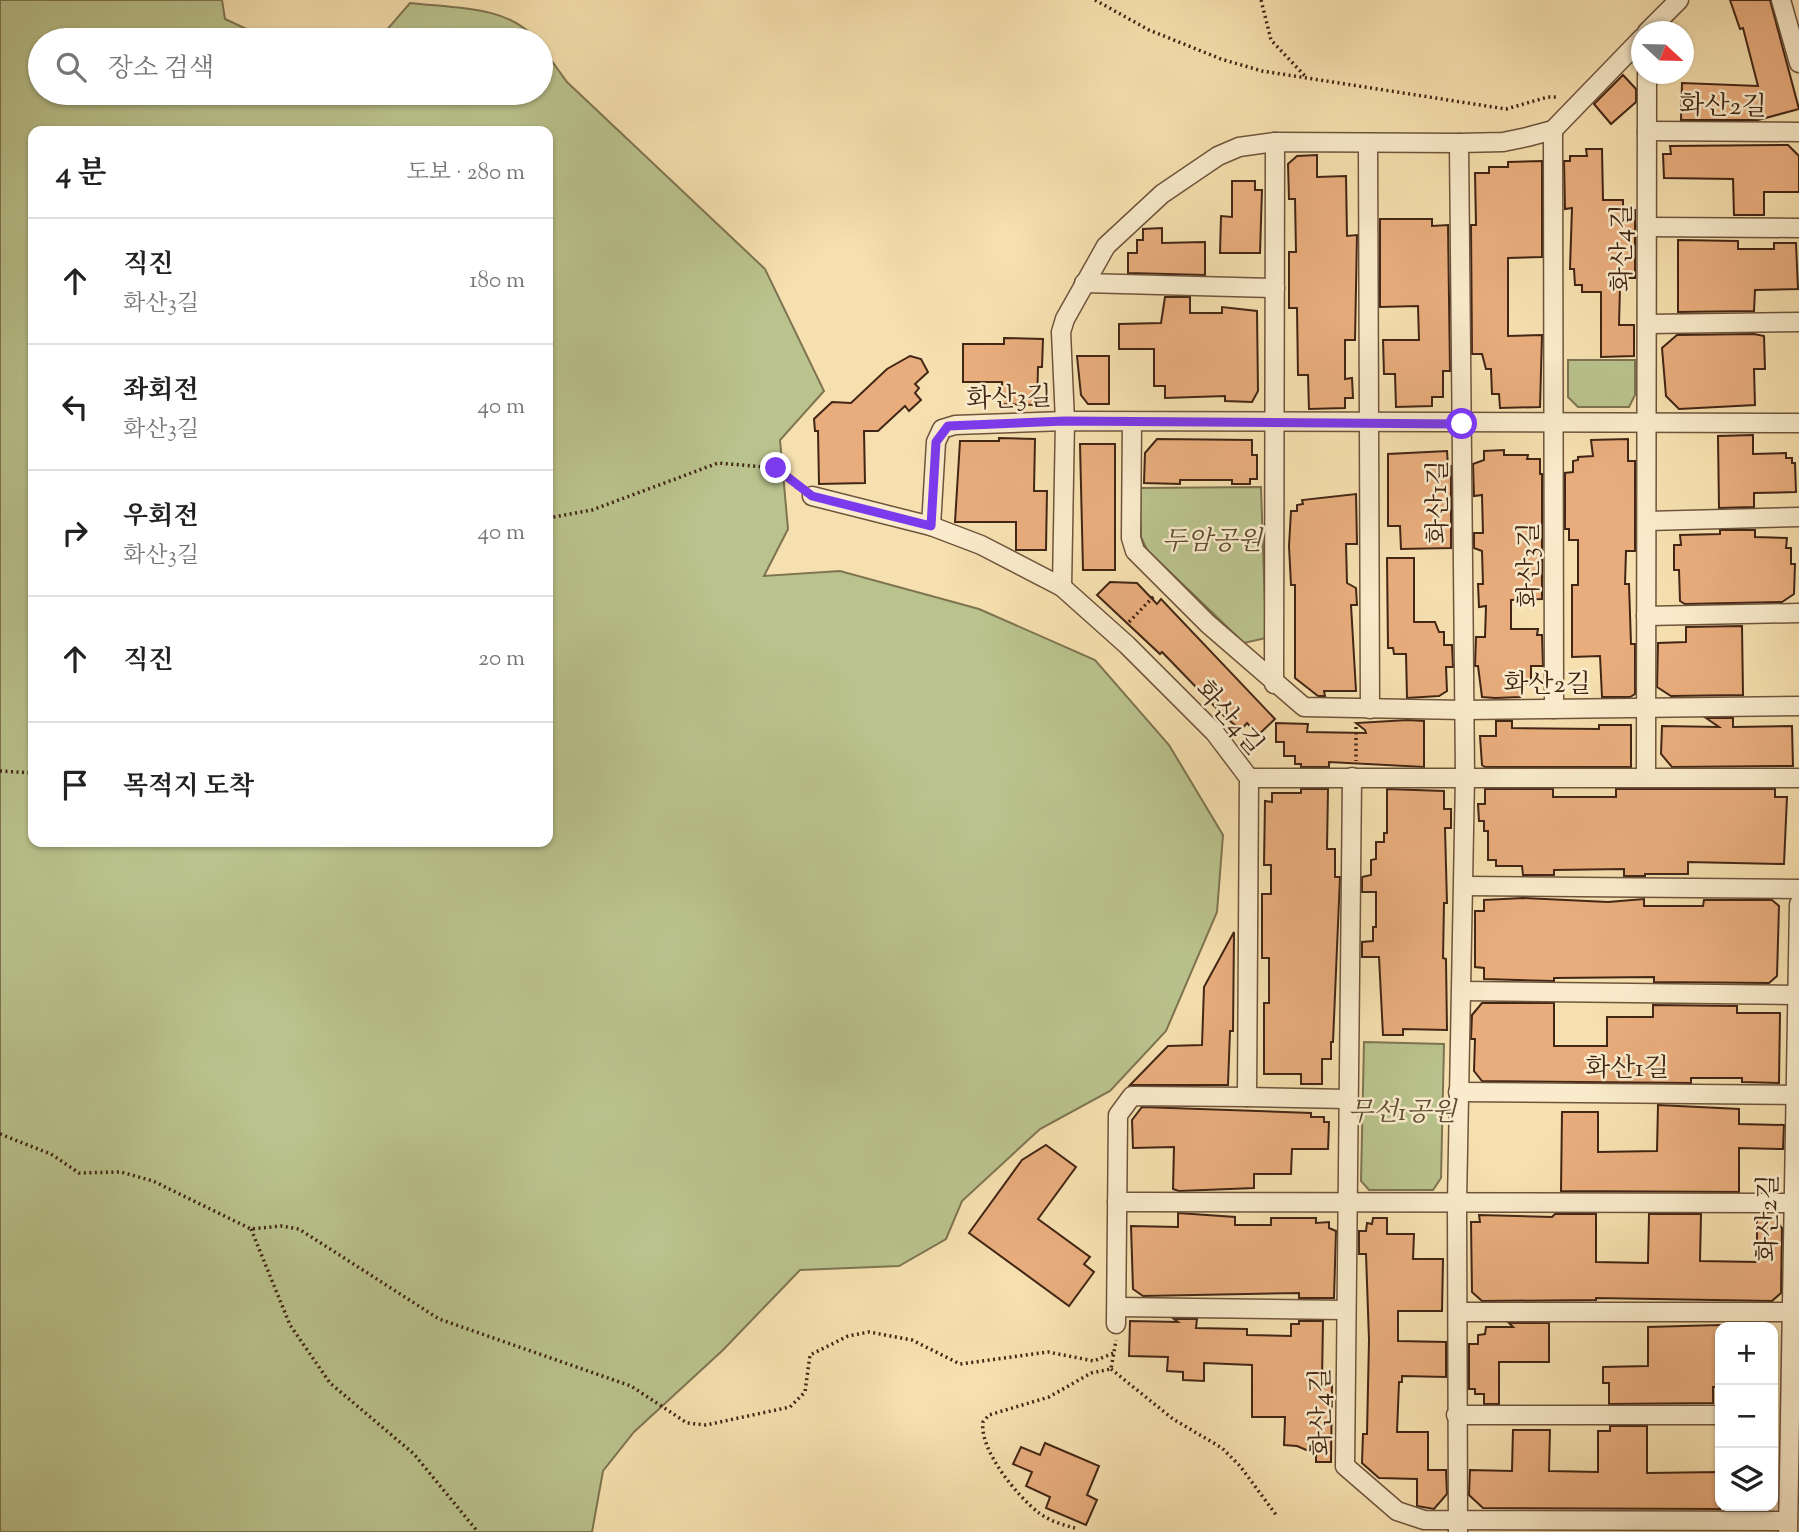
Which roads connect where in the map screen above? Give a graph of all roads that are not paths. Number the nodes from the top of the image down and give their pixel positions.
1 (1679, 0) edge
2 (1781, 0) edge
3 (1658, 21) edge
4 (1631, 50) edge
5 (1799, 63) edge
6 (1647, 84) edge
7 (1553, 130) junction
8 (1647, 131) junction
9 (1799, 132) edge
10 (1275, 142) junction
11 (1459, 143) junction
12 (1368, 144) junction
13 (1647, 227) junction
14 (1799, 228) edge
15 (1084, 283) junction
16 (1275, 288) junction
17 (1799, 322) edge
18 (1647, 324) junction
19 (1065, 421) junction
20 (1132, 422) junction
21 (1275, 422) junction
22 (1555, 422) junction
23 (1369, 423) junction
24 (1647, 423) junction
25 (1799, 423) edge
26 (1462, 424) junction
27 (812, 496) road end
28 (1799, 517) edge
29 (1647, 522) junction
30 (931, 526) junction
31 (1062, 587) junction
32 (1799, 613) edge
33 (1646, 616) junction
34 (1274, 684) junction
35 (1799, 706) edge
36 (1363, 709) junction
37 (1554, 709) junction
38 (1646, 709) junction
39 (1464, 710) junction
40 (1354, 777) junction
41 (1465, 777) junction
42 (1646, 777) junction
43 (1249, 778) junction
44 (1799, 778) edge
45 (1464, 886) junction
46 (1799, 889) edge
47 (1799, 904) edge
48 (1462, 991) junction
49 (1797, 995) edge
50 (1458, 1092) junction
51 (1796, 1095) junction
52 (1247, 1097) junction
53 (1348, 1099) junction
54 (1347, 1201) junction
55 (1118, 1202) junction
56 (1457, 1202) junction
57 (1796, 1203) edge
58 (1345, 1310) junction
59 (1458, 1312) junction
60 (1792, 1312) junction
61 (1456, 1415) junction
62 (1715, 1415) edge
63 (1781, 1415) edge
64 (1788, 1526) edge
65 (1458, 1527) edge

1 - 3 street
2 - 5 street
4 - 7 street
6 - 8 street, 화산4길
7 - 11 street
7 - 22 street
8 - 9 street, 화산2길
8 - 13 street, 화산4길
10 - 12 street
10 - 15 street
10 - 16 street
11 - 12 street
11 - 26 street, 화산1길
12 - 23 street
13 - 14 street
13 - 18 street, 화산4길
15 - 16 street
15 - 19 street
16 - 21 street
17 - 18 street
18 - 24 street, 화산4길
19 - 20 street, 화산3길
19 - 30 street, 화산3길
19 - 31 street
20 - 21 street, 화산3길
20 - 34 street
21 - 23 street, 화산3길
21 - 34 street
22 - 24 street, 화산3길
22 - 26 street, 화산3길
22 - 37 street, 화산3길
23 - 26 street, 화산3길
23 - 36 street
24 - 25 street, 화산3길
24 - 29 street
26 - 39 street, 화산1길
27 - 30 street
28 - 29 street
29 - 33 street
30 - 31 street, 화산4길
31 - 43 street, 화산4길
32 - 33 street
33 - 38 street
34 - 36 street
35 - 38 street, 화산2길
36 - 39 street
37 - 38 street, 화산2길
37 - 39 street, 화산2길
38 - 42 street
39 - 41 street, 화산1길
40 - 41 street
40 - 43 street
40 - 53 street, 화산4길
41 - 42 street
41 - 45 street, 화산1길
42 - 44 street
43 - 52 street, 화산4길
45 - 46 street
45 - 48 street, 화산1길
47 - 49 street, 화산2길
48 - 49 street
48 - 50 street, 화산1길
49 - 51 street, 화산2길
50 - 51 street, 화산1길
50 - 56 street, 화산1길
51 - 57 street, 화산2길
52 - 53 street
52 - 55 street
53 - 54 street, 화산4길
54 - 55 street
54 - 56 street
54 - 58 street, 화산4길
55 - 58 street
56 - 57 street
56 - 59 street, 화산1길
57 - 60 street, 화산2길
58 - 65 street, 화산4길
59 - 60 street
59 - 61 street, 화산1길
60 - 63 street, 화산2길
61 - 62 street
61 - 65 street, 화산1길
63 - 64 street, 화산2길
64 - 65 street

